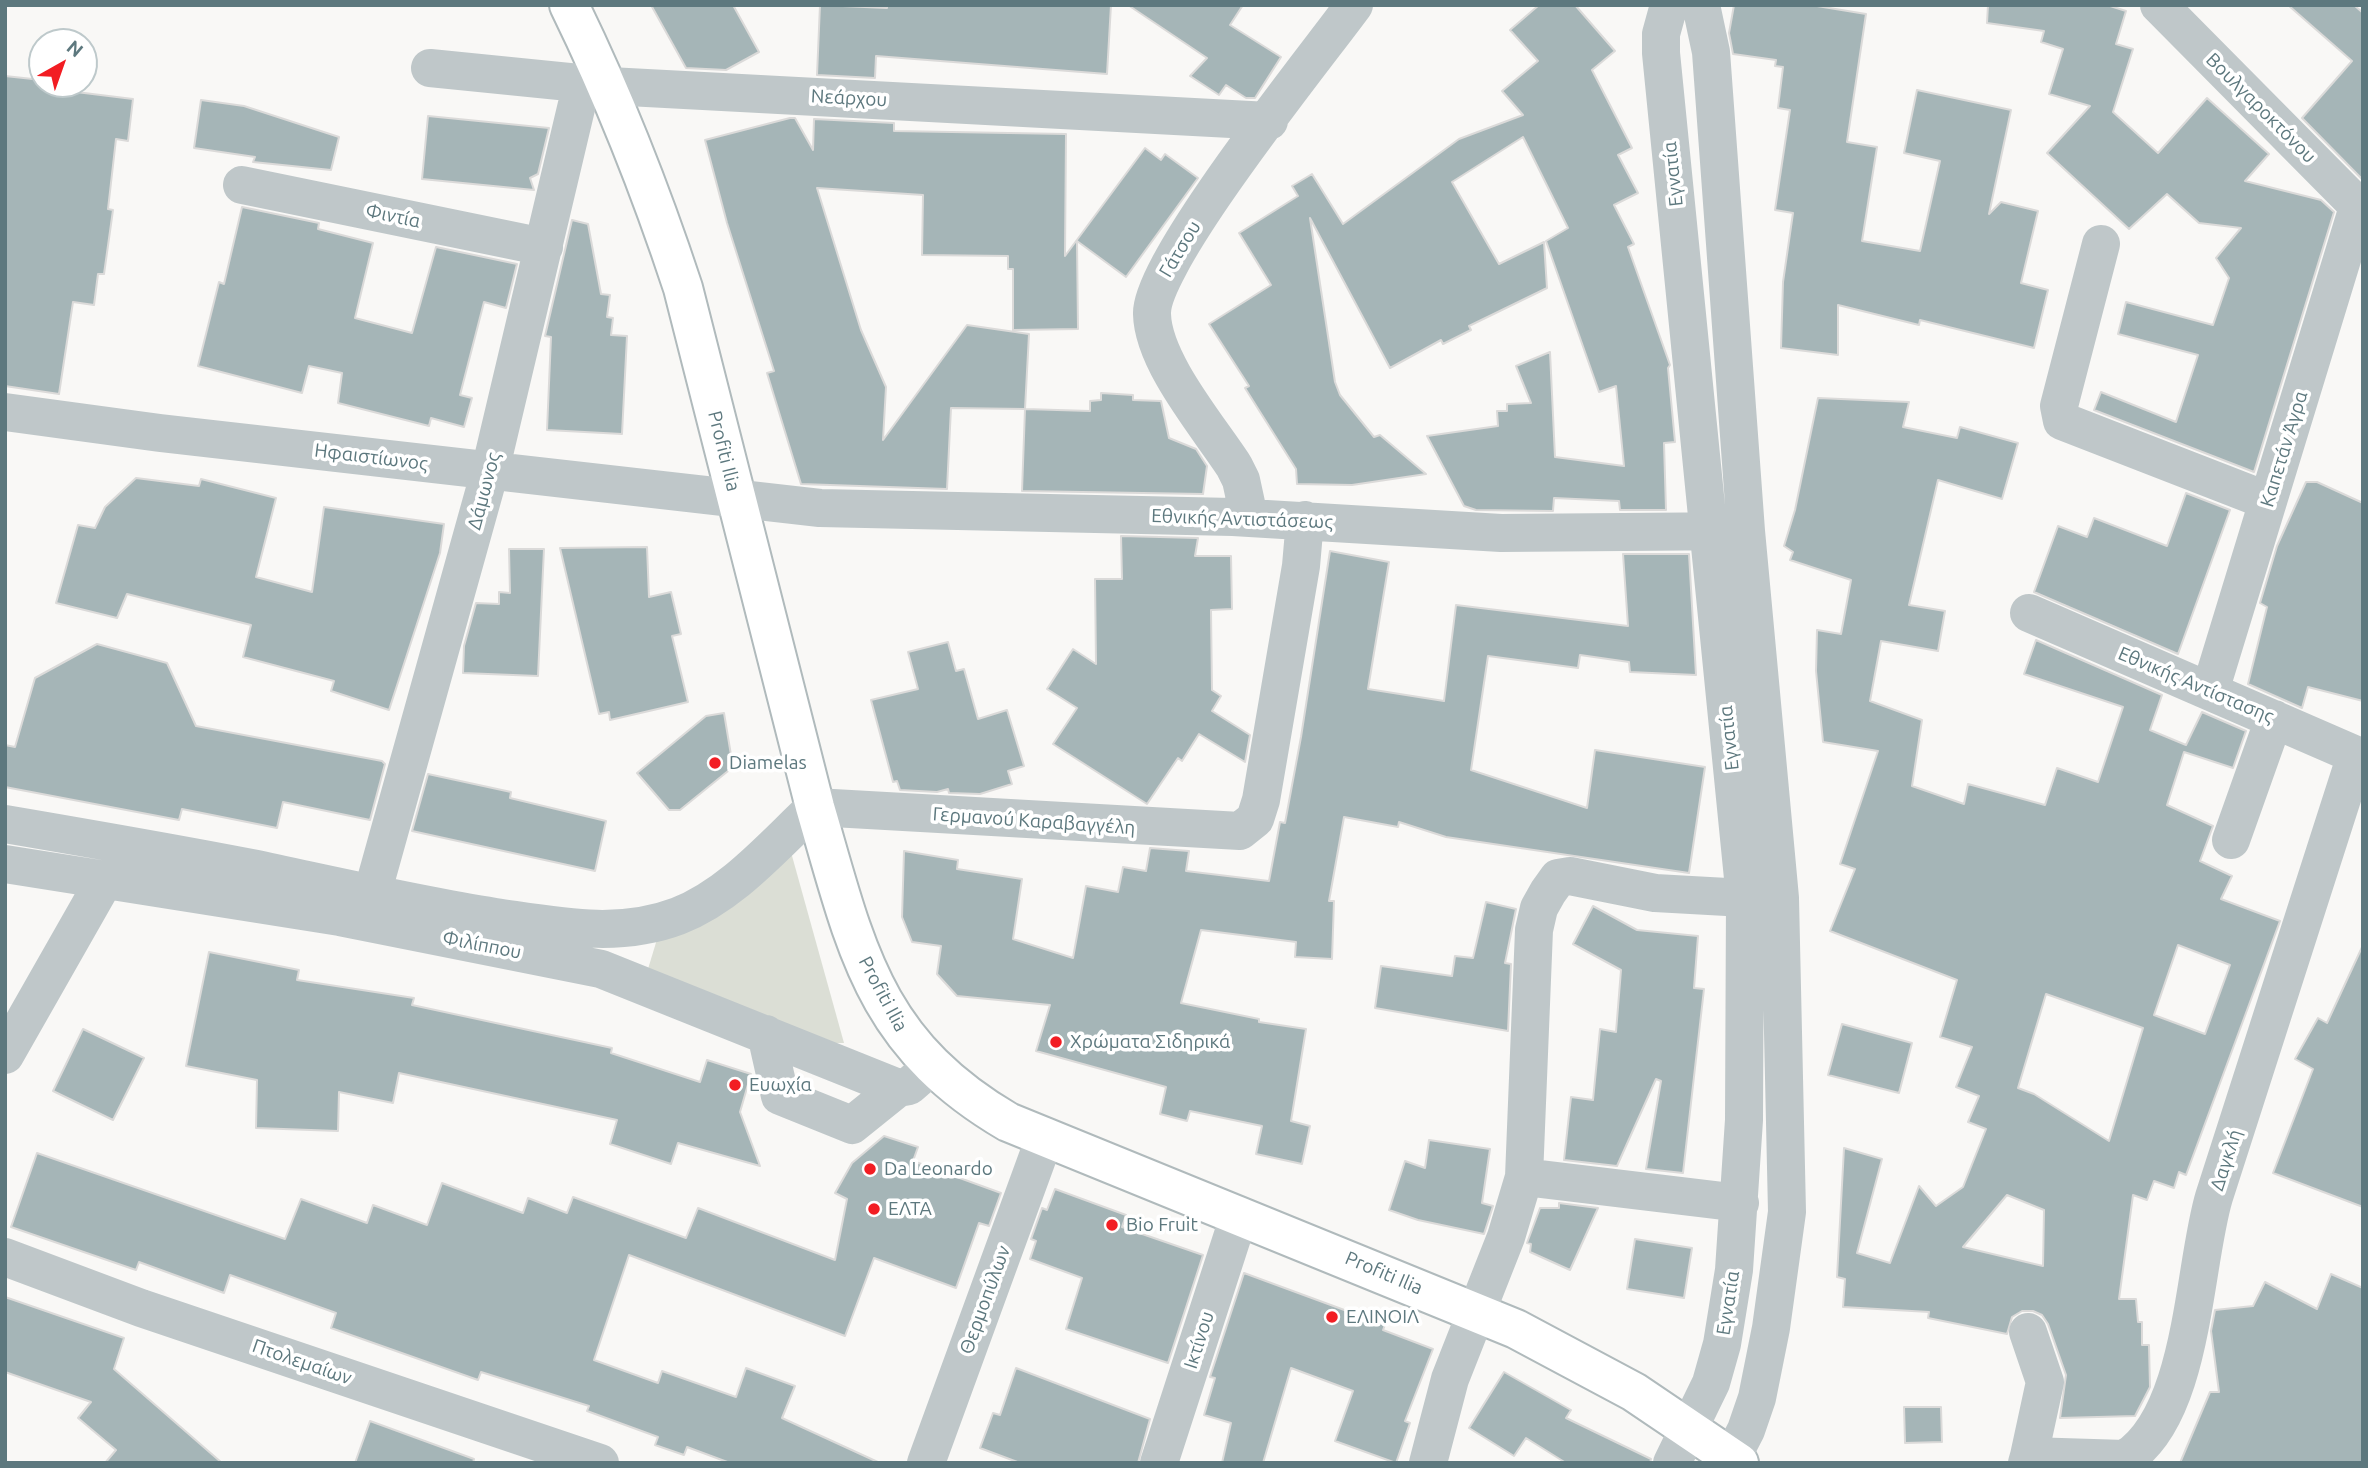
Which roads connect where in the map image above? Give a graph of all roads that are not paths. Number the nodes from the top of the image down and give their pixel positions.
1 (569, 5) edge
2 (1354, 5) edge
3 (1670, 5) edge
4 (1701, 5) edge
5 (2159, 5) edge
6 (430, 68) dead end
7 (596, 85) junction
8 (1269, 121) junction
9 (242, 185) dead end
10 (2360, 209) edge
11 (2101, 244) dead end
12 (544, 247) junction
13 (5, 412) edge
14 (490, 471) junction
15 (737, 500) junction
16 (2268, 501) junction
17 (1249, 517) junction
18 (1305, 520) junction
19 (1746, 531) junction
20 (1709, 532) junction
21 (2029, 613) dead end
22 (2210, 691) junction
23 (2274, 719) junction
24 (2359, 756) edge
25 (815, 807) junction
26 (5, 824) edge
27 (2231, 840) dead end
28 (5, 864) edge
29 (104, 881) junction
30 (372, 894) junction
31 (1745, 898) junction
32 (766, 1034) junction
33 (5, 1055) edge
34 (932, 1066) junction
35 (898, 1088) junction
36 (1045, 1138) junction
37 (1524, 1177) junction
38 (1740, 1203) junction
39 (1239, 1216) junction
40 (5, 1257) edge
41 (1477, 1312) junction
42 (2028, 1332) dead end
43 (1691, 1429) junction
44 (544, 1453) edge
45 (2028, 1459) edge
46 (1733, 1461) edge
47 (600, 1463) edge
48 (926, 1463) edge
49 (1159, 1463) edge
50 (1428, 1463) edge
51 (1672, 1463) edge

1 - 7 main road, Profiti Ilia
2 - 8 street, Γάτσου
3 - 20 street, Εγνατία
4 - 19 street, Εγνατία
5 - 10 street, Βουλγαροκτόνου
6 - 7 street, Νεάρχου
7 - 8 street, Νεάρχου
7 - 12 street, Δάμωνος
7 - 15 main road, Profiti Ilia
8 - 17 street, Γάτσου
9 - 12 street, Φιντία
10 - 16 street, Καπετάν Άγρα
11 - 16 street
12 - 14 street, Δάμωνος
13 - 14 street, Ηφαιστίωνος
14 - 15 street, Ηφαιστίωνος
14 - 30 street, Δάμωνος
15 - 17 street, Εθνικής Αντιστάσεως
15 - 25 main road, Profiti Ilia
16 - 22 street, Καπετάν Άγρα
17 - 18 street, Εθνικής Αντιστάσεως
18 - 20 street, Εθνικής Αντιστάσεως
18 - 25 street, Γερμανού Καραβαγγέλη
19 - 20 street, Εθνικής Αντιστάσεως
19 - 46 street, Εγνατία
20 - 31 street, Εγνατία
21 - 22 street, Εθνικής Αντίστασης
22 - 23 street, Εθνικής Αντίστασης
23 - 24 street, Εθνικής Αντίστασης
23 - 27 street
24 - 45 street, Δαγκλή
25 - 30 street, Φιλίππου
25 - 34 main road, Profiti Ilia
26 - 30 street, Φιλίππου
28 - 29 street, Φιλίππου
29 - 32 street, Φιλίππου
29 - 33 street
31 - 37 street
31 - 38 street, Εγνατία
32 - 35 street, Φιλίππου
32 - 35 street
34 - 35 street
34 - 36 main road, Profiti Ilia
36 - 39 main road, Profiti Ilia
36 - 48 street, Θερμοπύλων
37 - 38 street
37 - 41 street
38 - 43 street, Εγνατία
39 - 41 main road, Profiti Ilia
39 - 49 street, Ικτίνου
40 - 44 street, Πτολεμαίων
41 - 43 main road, Profiti Ilia
41 - 50 street
42 - 45 street
43 - 46 main road, Profiti Ilia
43 - 51 street, Εγνατία
44 - 47 street, Πτολεμαίων

